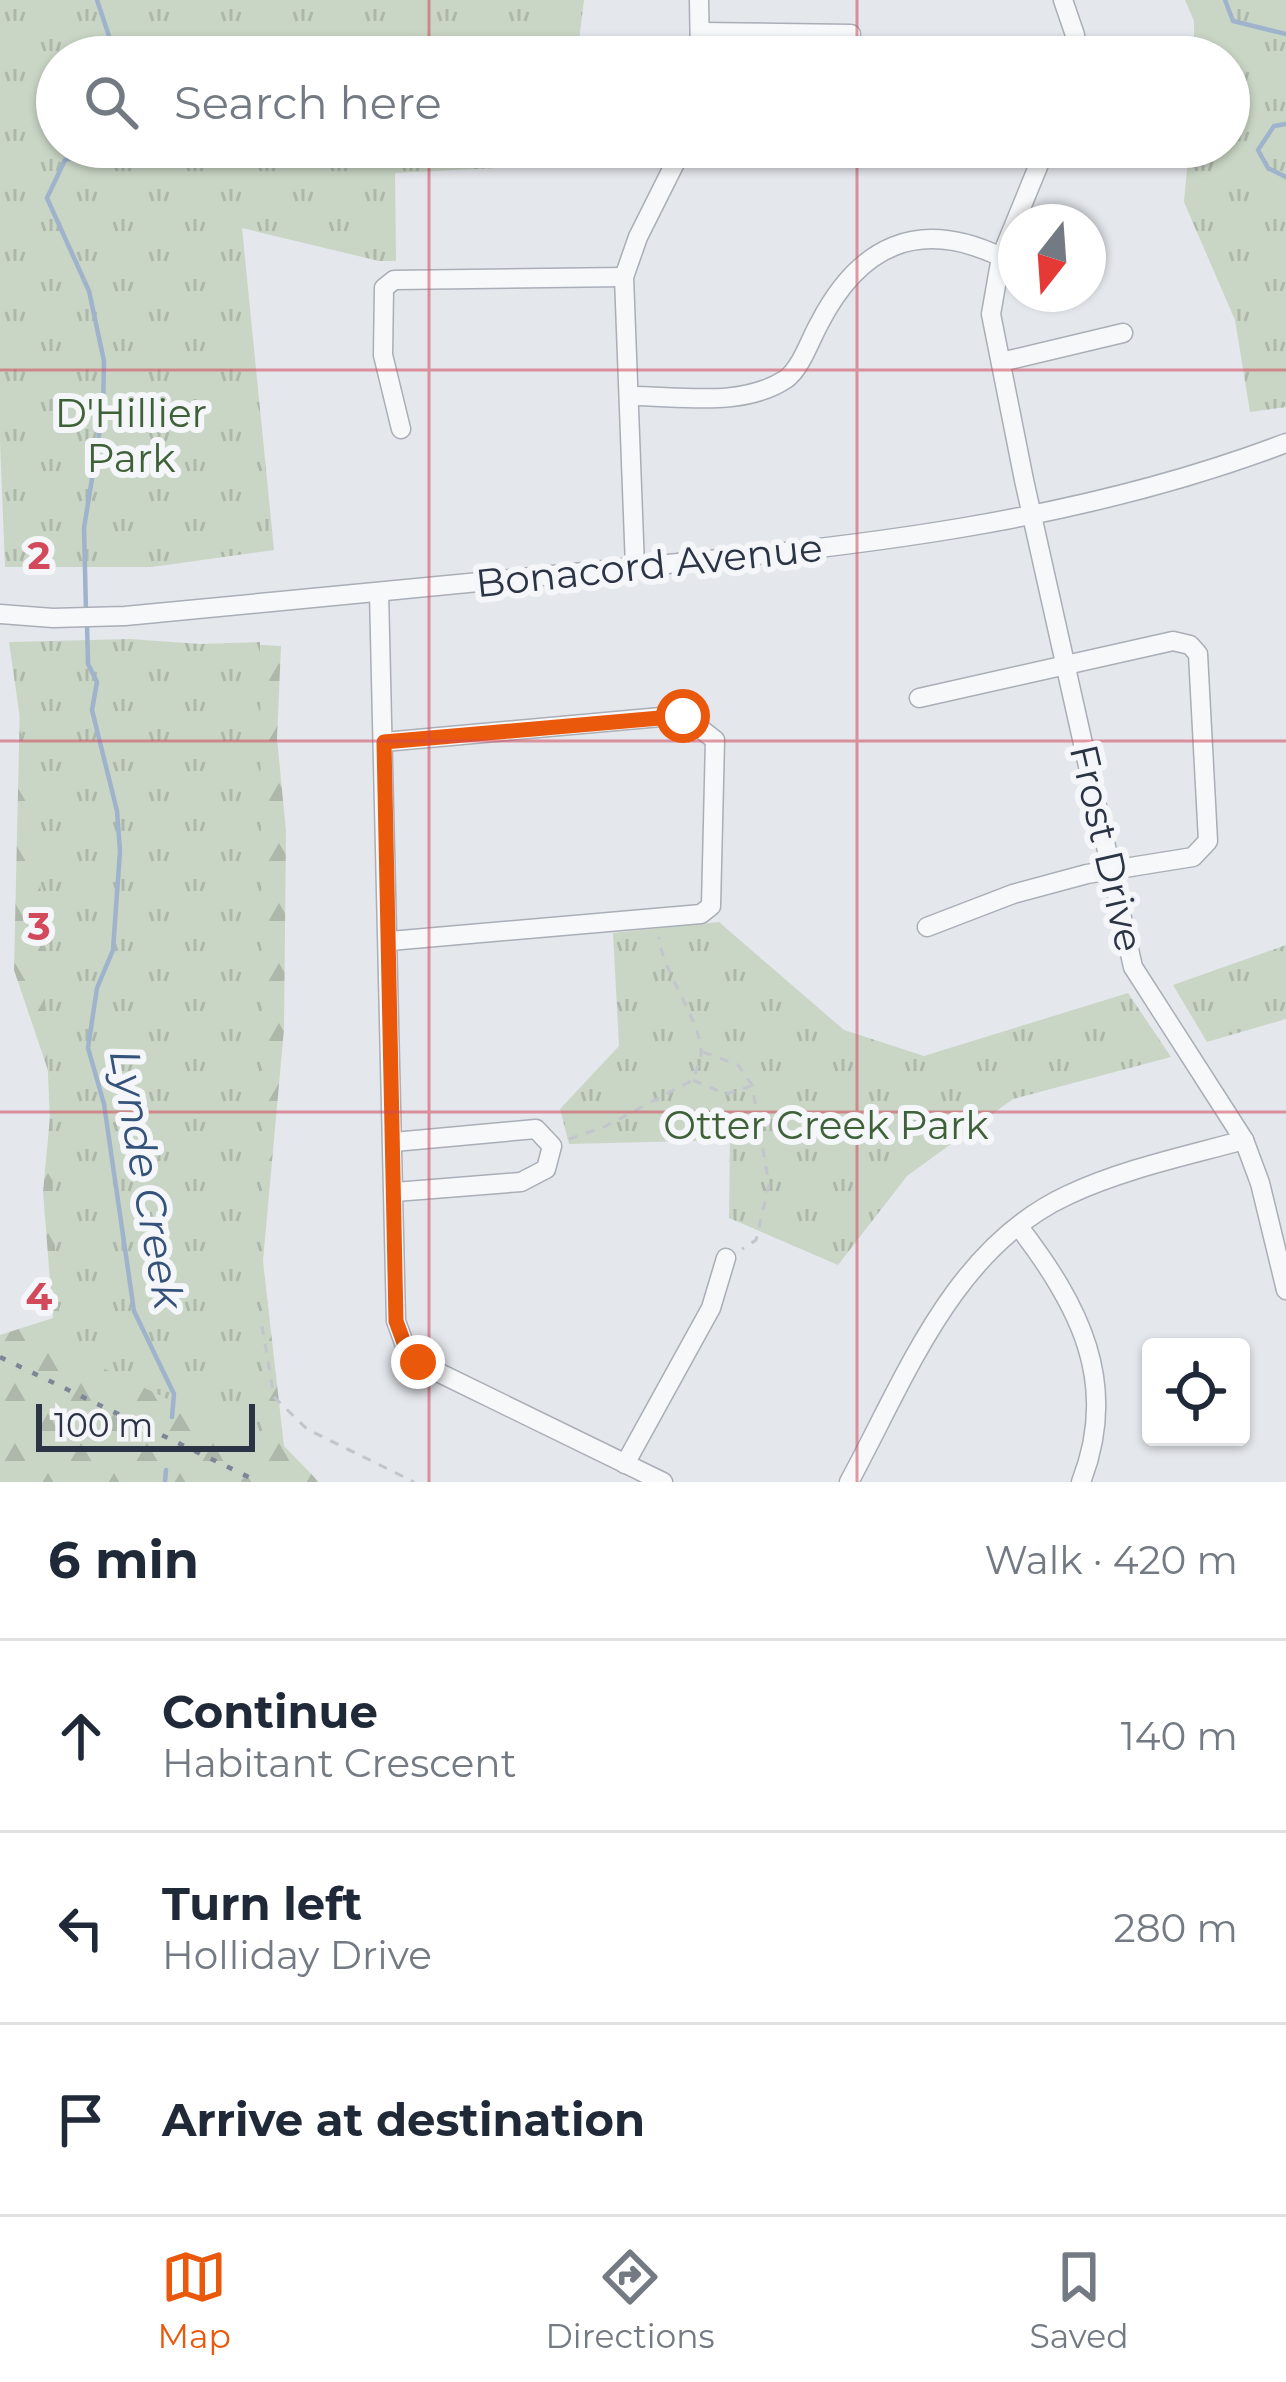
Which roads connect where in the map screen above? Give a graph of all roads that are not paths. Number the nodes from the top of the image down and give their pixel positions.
1 (699, 0) edge
2 (1063, 0) edge
3 (700, 32) junction
4 (850, 34) dead end
5 (700, 36) edge
6 (1075, 36) edge
7 (672, 168) edge
8 (1037, 168) edge
9 (1022, 204) edge
10 (998, 255) edge
11 (998, 273) edge
12 (624, 277) junction
13 (1123, 333) dead end
14 (1001, 362) junction
15 (631, 396) junction
16 (400, 430) dead end
17 (1286, 443) edge
18 (1032, 518) junction
19 (634, 567) junction
20 (379, 592) junction
21 (0, 614) edge
22 (1066, 665) junction
23 (919, 698) dead end
24 (384, 742) junction
25 (1109, 869) junction
26 (927, 927) dead end
27 (390, 941) junction
28 (1244, 1140) junction
29 (394, 1142) junction
30 (395, 1192) junction
31 (1019, 1227) junction
32 (726, 1258) road end
33 (1286, 1290) edge
34 (625, 1464) junction
35 (663, 1482) edge
36 (849, 1482) edge
37 (1081, 1482) edge

1 - 3 street
2 - 6 street
3 - 4 street
3 - 5 street
7 - 12 street
8 - 9 street, Frost Drive
10 - 15 street
11 - 14 street, Frost Drive
12 - 15 street
12 - 16 street
13 - 14 street
14 - 18 street, Frost Drive
15 - 19 street
17 - 18 street, Bonacord Avenue
18 - 19 street, Bonacord Avenue
18 - 22 street, Frost Drive
19 - 20 street, Bonacord Avenue
20 - 21 street, Bonacord Avenue
20 - 24 street
22 - 23 street
22 - 25 street, Frost Drive
22 - 25 street
24 - 27 street
24 - 27 street
25 - 26 street
25 - 28 street, Frost Drive
27 - 29 street
28 - 31 street
28 - 33 street, Frost Drive
29 - 30 street
29 - 30 street
30 - 34 street
31 - 36 street
31 - 37 street
32 - 34 street
34 - 35 street

